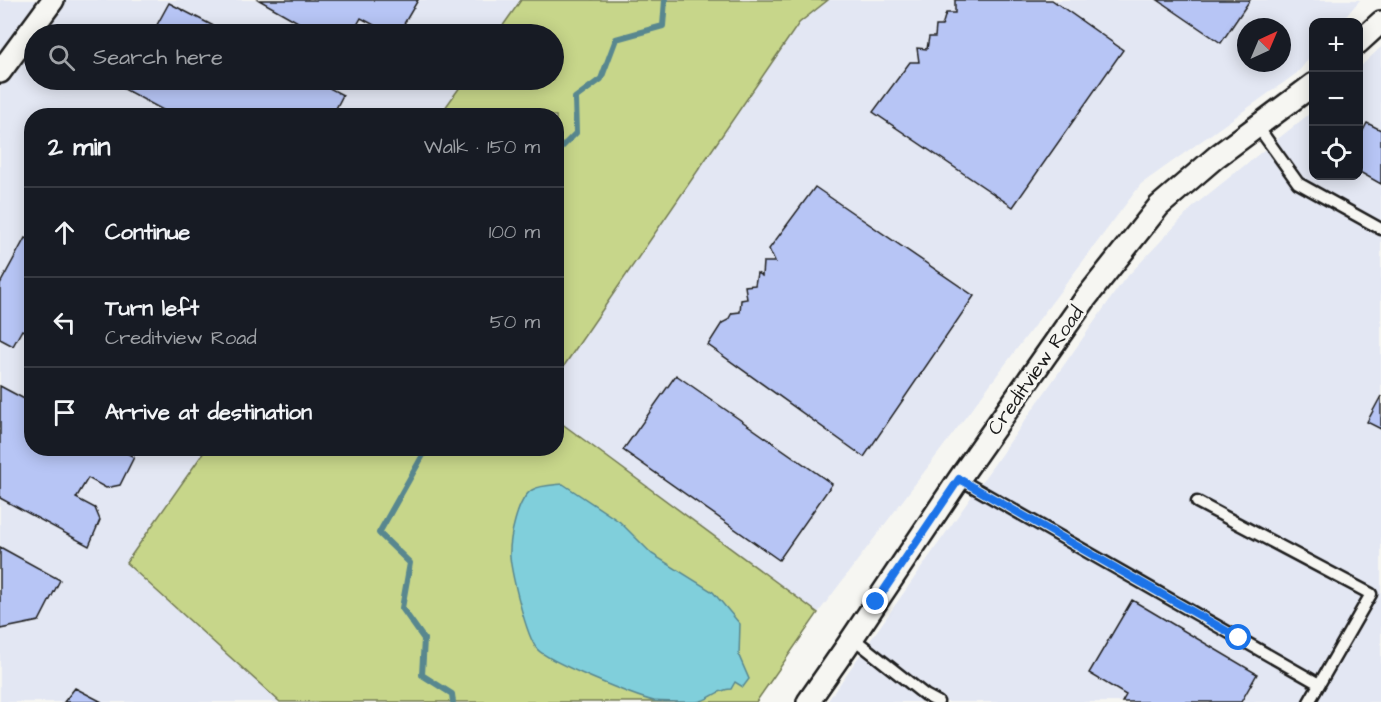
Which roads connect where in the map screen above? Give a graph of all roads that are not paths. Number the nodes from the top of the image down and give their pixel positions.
1 (53, 0) edge
2 (1381, 22) edge
3 (35, 24) edge
4 (24, 39) edge
5 (1363, 39) edge
6 (0, 72) edge
7 (1309, 88) edge
8 (1258, 127) junction
9 (1381, 229) edge
10 (959, 479) junction
11 (1197, 502) dead end
12 (853, 638) junction
13 (1319, 684) junction
14 (808, 702) edge
15 (938, 702) edge
16 (1309, 702) edge

1 - 3 street
2 - 5 street
4 - 6 street
7 - 8 street, Creditview Road
8 - 9 lane
8 - 10 street, Creditview Road
10 - 12 street, Creditview Road
10 - 13 lane
11 - 13 lane
12 - 14 street, Creditview Road
12 - 15 lane
13 - 16 lane

